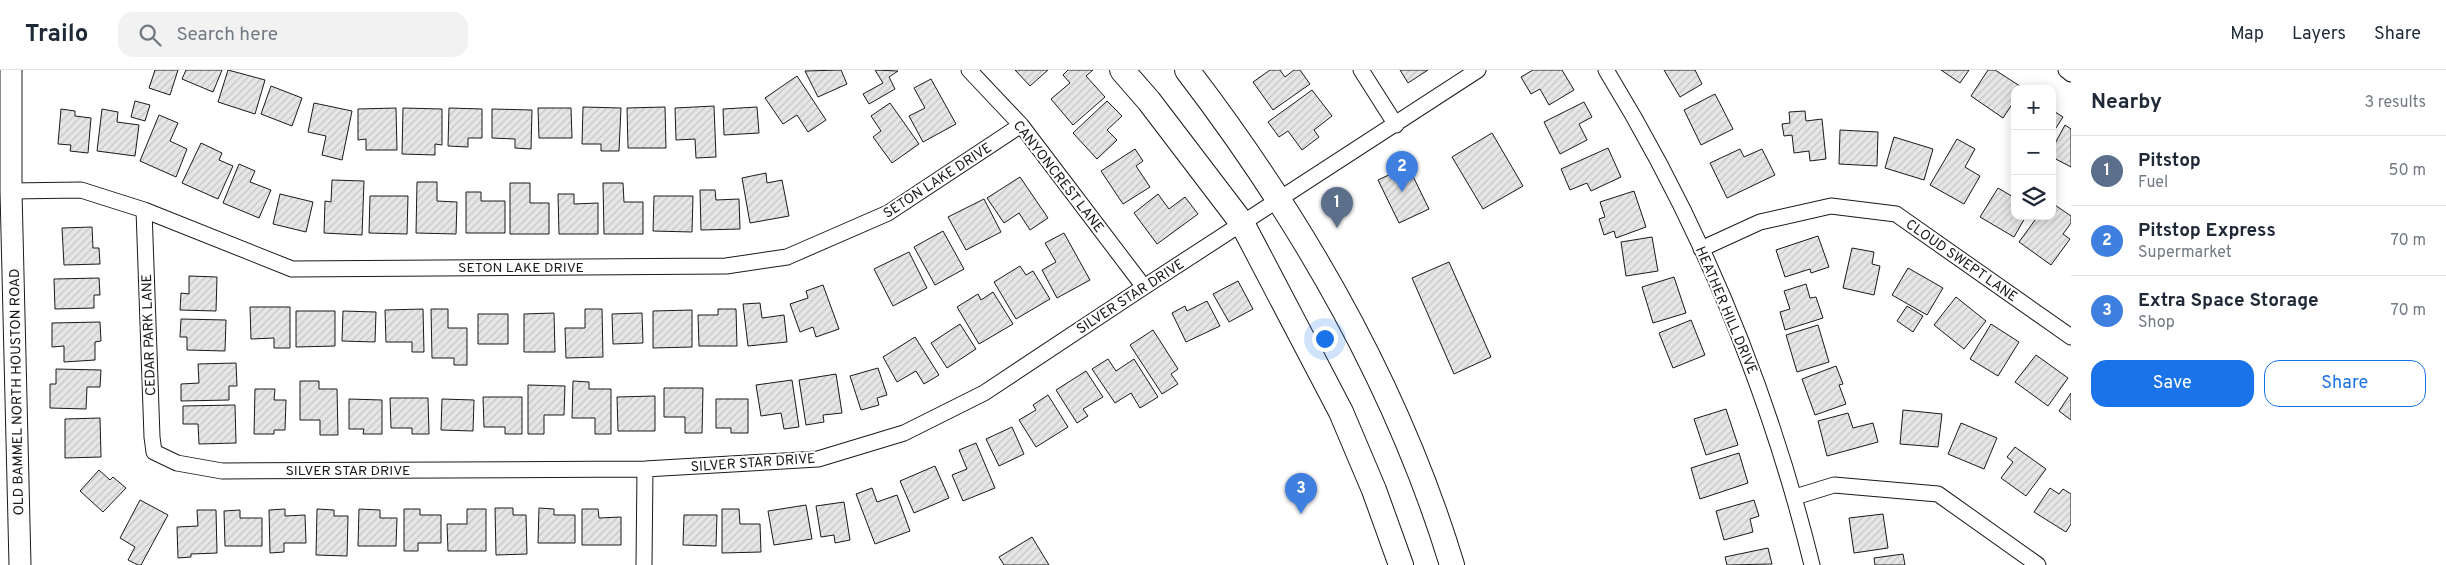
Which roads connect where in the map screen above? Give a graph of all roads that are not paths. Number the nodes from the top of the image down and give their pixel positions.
1 (11, 70) edge
2 (969, 70) edge
3 (1122, 70) edge
4 (1187, 70) edge
5 (1361, 70) edge
6 (1478, 70) edge
7 (1606, 70) edge
8 (2066, 70) edge
9 (2071, 74) edge
10 (1021, 125) junction
11 (1396, 125) junction
12 (5, 191) edge
13 (1279, 200) junction
14 (144, 210) junction
15 (1242, 223) junction
16 (1701, 249) junction
17 (1144, 287) junction
18 (2071, 337) edge
19 (160, 455) joint
20 (645, 469) junction
21 (1795, 497) junction
22 (20, 565) edge
23 (644, 565) edge
24 (1400, 565) edge
25 (1452, 565) edge
26 (1812, 565) edge
27 (2038, 565) edge

1 - 12 street, OLD BAMMEL NORTH HOUSTON ROAD
2 - 10 street, CANYONCREST LANE
3 - 15 main road
4 - 13 main road
5 - 11 street
6 - 11 street, SILVER STAR DRIVE
7 - 16 street, HEATHER HILL DRIVE
8 - 9 street
10 - 14 street, SETON LAKE DRIVE
10 - 17 street, CANYONCREST LANE
11 - 13 street, SILVER STAR DRIVE
12 - 14 street, SETON LAKE DRIVE
12 - 22 street, OLD BAMMEL NORTH HOUSTON ROAD
13 - 15 street, SILVER STAR DRIVE
13 - 25 main road
14 - 19 street, CEDAR PARK LANE
15 - 17 street, SILVER STAR DRIVE
15 - 24 main road
16 - 18 street, CLOUD SWEPT LANE
16 - 21 street, HEATHER HILL DRIVE
17 - 20 street, SILVER STAR DRIVE
19 - 20 street, SILVER STAR DRIVE
20 - 23 street
21 - 26 street, HEATHER HILL DRIVE
21 - 27 street

